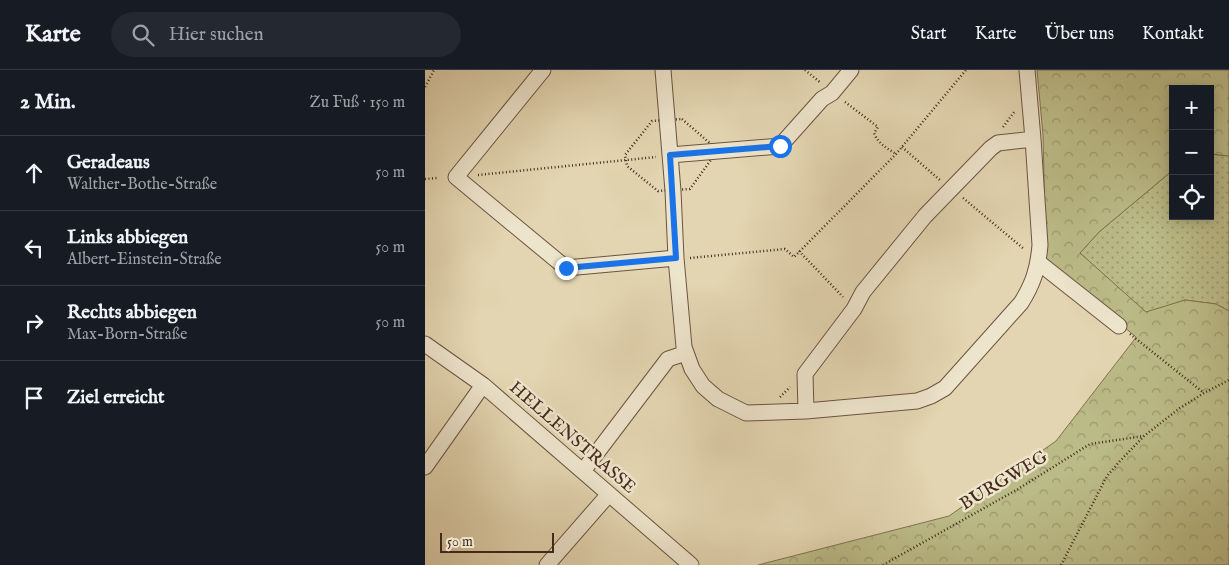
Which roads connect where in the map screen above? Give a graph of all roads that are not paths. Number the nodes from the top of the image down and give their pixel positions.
1 (543, 70) edge
2 (663, 70) edge
3 (851, 70) edge
4 (1027, 70) edge
5 (1033, 139) junction
6 (670, 155) junction
7 (676, 258) junction
8 (1038, 262) junction
9 (1119, 326) road end
10 (425, 344) edge
11 (686, 353) junction
12 (483, 385) junction
13 (806, 411) junction
14 (425, 467) edge
15 (583, 471) junction
16 (609, 494) junction
17 (547, 565) edge
18 (691, 565) edge

1 - 7 street
2 - 6 street
3 - 6 street
4 - 5 street
5 - 8 street
5 - 13 street
6 - 7 street
7 - 11 street
8 - 9 street
8 - 13 street
10 - 12 street, HELLENSTRASSE
11 - 13 street
11 - 15 street
12 - 14 street
12 - 15 street, HELLENSTRASSE
15 - 16 street, HELLENSTRASSE
16 - 17 street
16 - 18 street, HELLENSTRASSE

